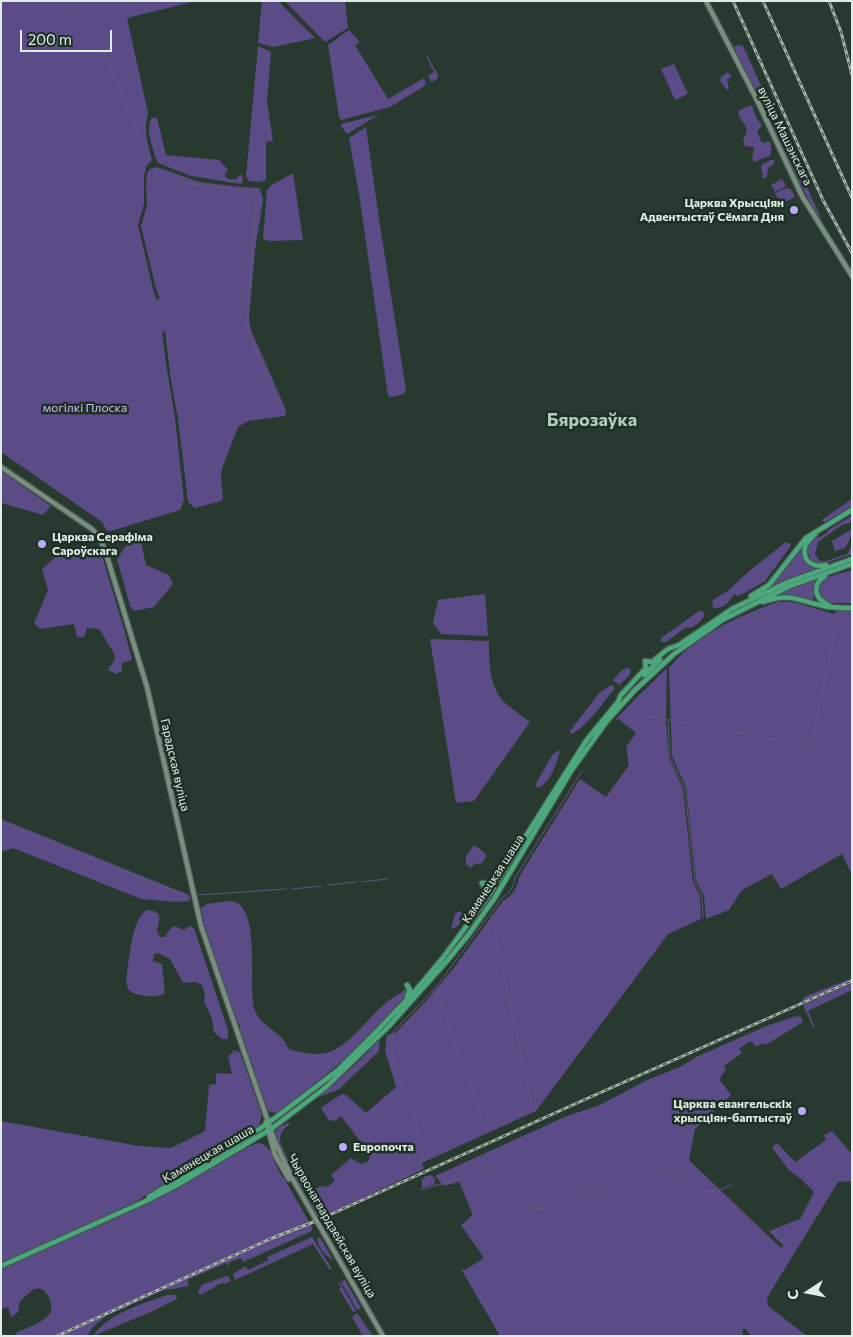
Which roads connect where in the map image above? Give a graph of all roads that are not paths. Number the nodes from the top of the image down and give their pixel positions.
1 (706, 1) edge
2 (852, 276) edge
3 (1, 467) edge
4 (852, 510) edge
5 (817, 532) junction
6 (852, 559) edge
7 (852, 565) edge
8 (744, 608) junction
9 (835, 608) junction
10 (852, 608) edge
11 (732, 609) junction
12 (679, 645) junction
13 (618, 702) junction
14 (520, 843) junction
15 (524, 849) junction
16 (516, 850) junction
17 (486, 892) junction
18 (485, 901) junction
19 (470, 921) junction
20 (465, 938) junction
21 (436, 966) junction
22 (383, 1025) junction
23 (267, 1124) junction
24 (269, 1130) junction
25 (139, 1203) junction
26 (1, 1266) edge
27 (382, 1336) edge

1 - 2 main road, вуліца Машэнскага
3 - 23 main road, Гарадская вуліца
4 - 5 main road
5 - 6 main road
5 - 11 main road
6 - 11 main road
7 - 8 main road, Камянецкая шаша
7 - 9 main road
8 - 9 main road
8 - 15 main road, Камянецкая шаша
9 - 10 main road
11 - 12 main road
12 - 13 main road
12 - 13 main road
13 - 14 main road, Камянецкая шаша
14 - 15 main road
14 - 16 main road, Камянецкая шаша
15 - 20 main road, Камянецкая шаша
16 - 17 main road
16 - 18 main road, Камянецкая шаша
17 - 18 main road
17 - 19 main road
18 - 19 main road, Камянецкая шаша
18 - 20 main road
19 - 21 main road, Камянецкая шаша
20 - 24 main road, Камянецкая шаша
21 - 22 main road, Камянецкая шаша
21 - 22 main road
22 - 23 main road, Камянецкая шаша
23 - 24 main road, Чырвонагвардзейская вуліца
23 - 25 main road, Камянецкая шаша
24 - 25 main road, Камянецкая шаша
24 - 27 main road, Чырвонагвардзейская вуліца
25 - 26 main road, Камянецкая шаша

